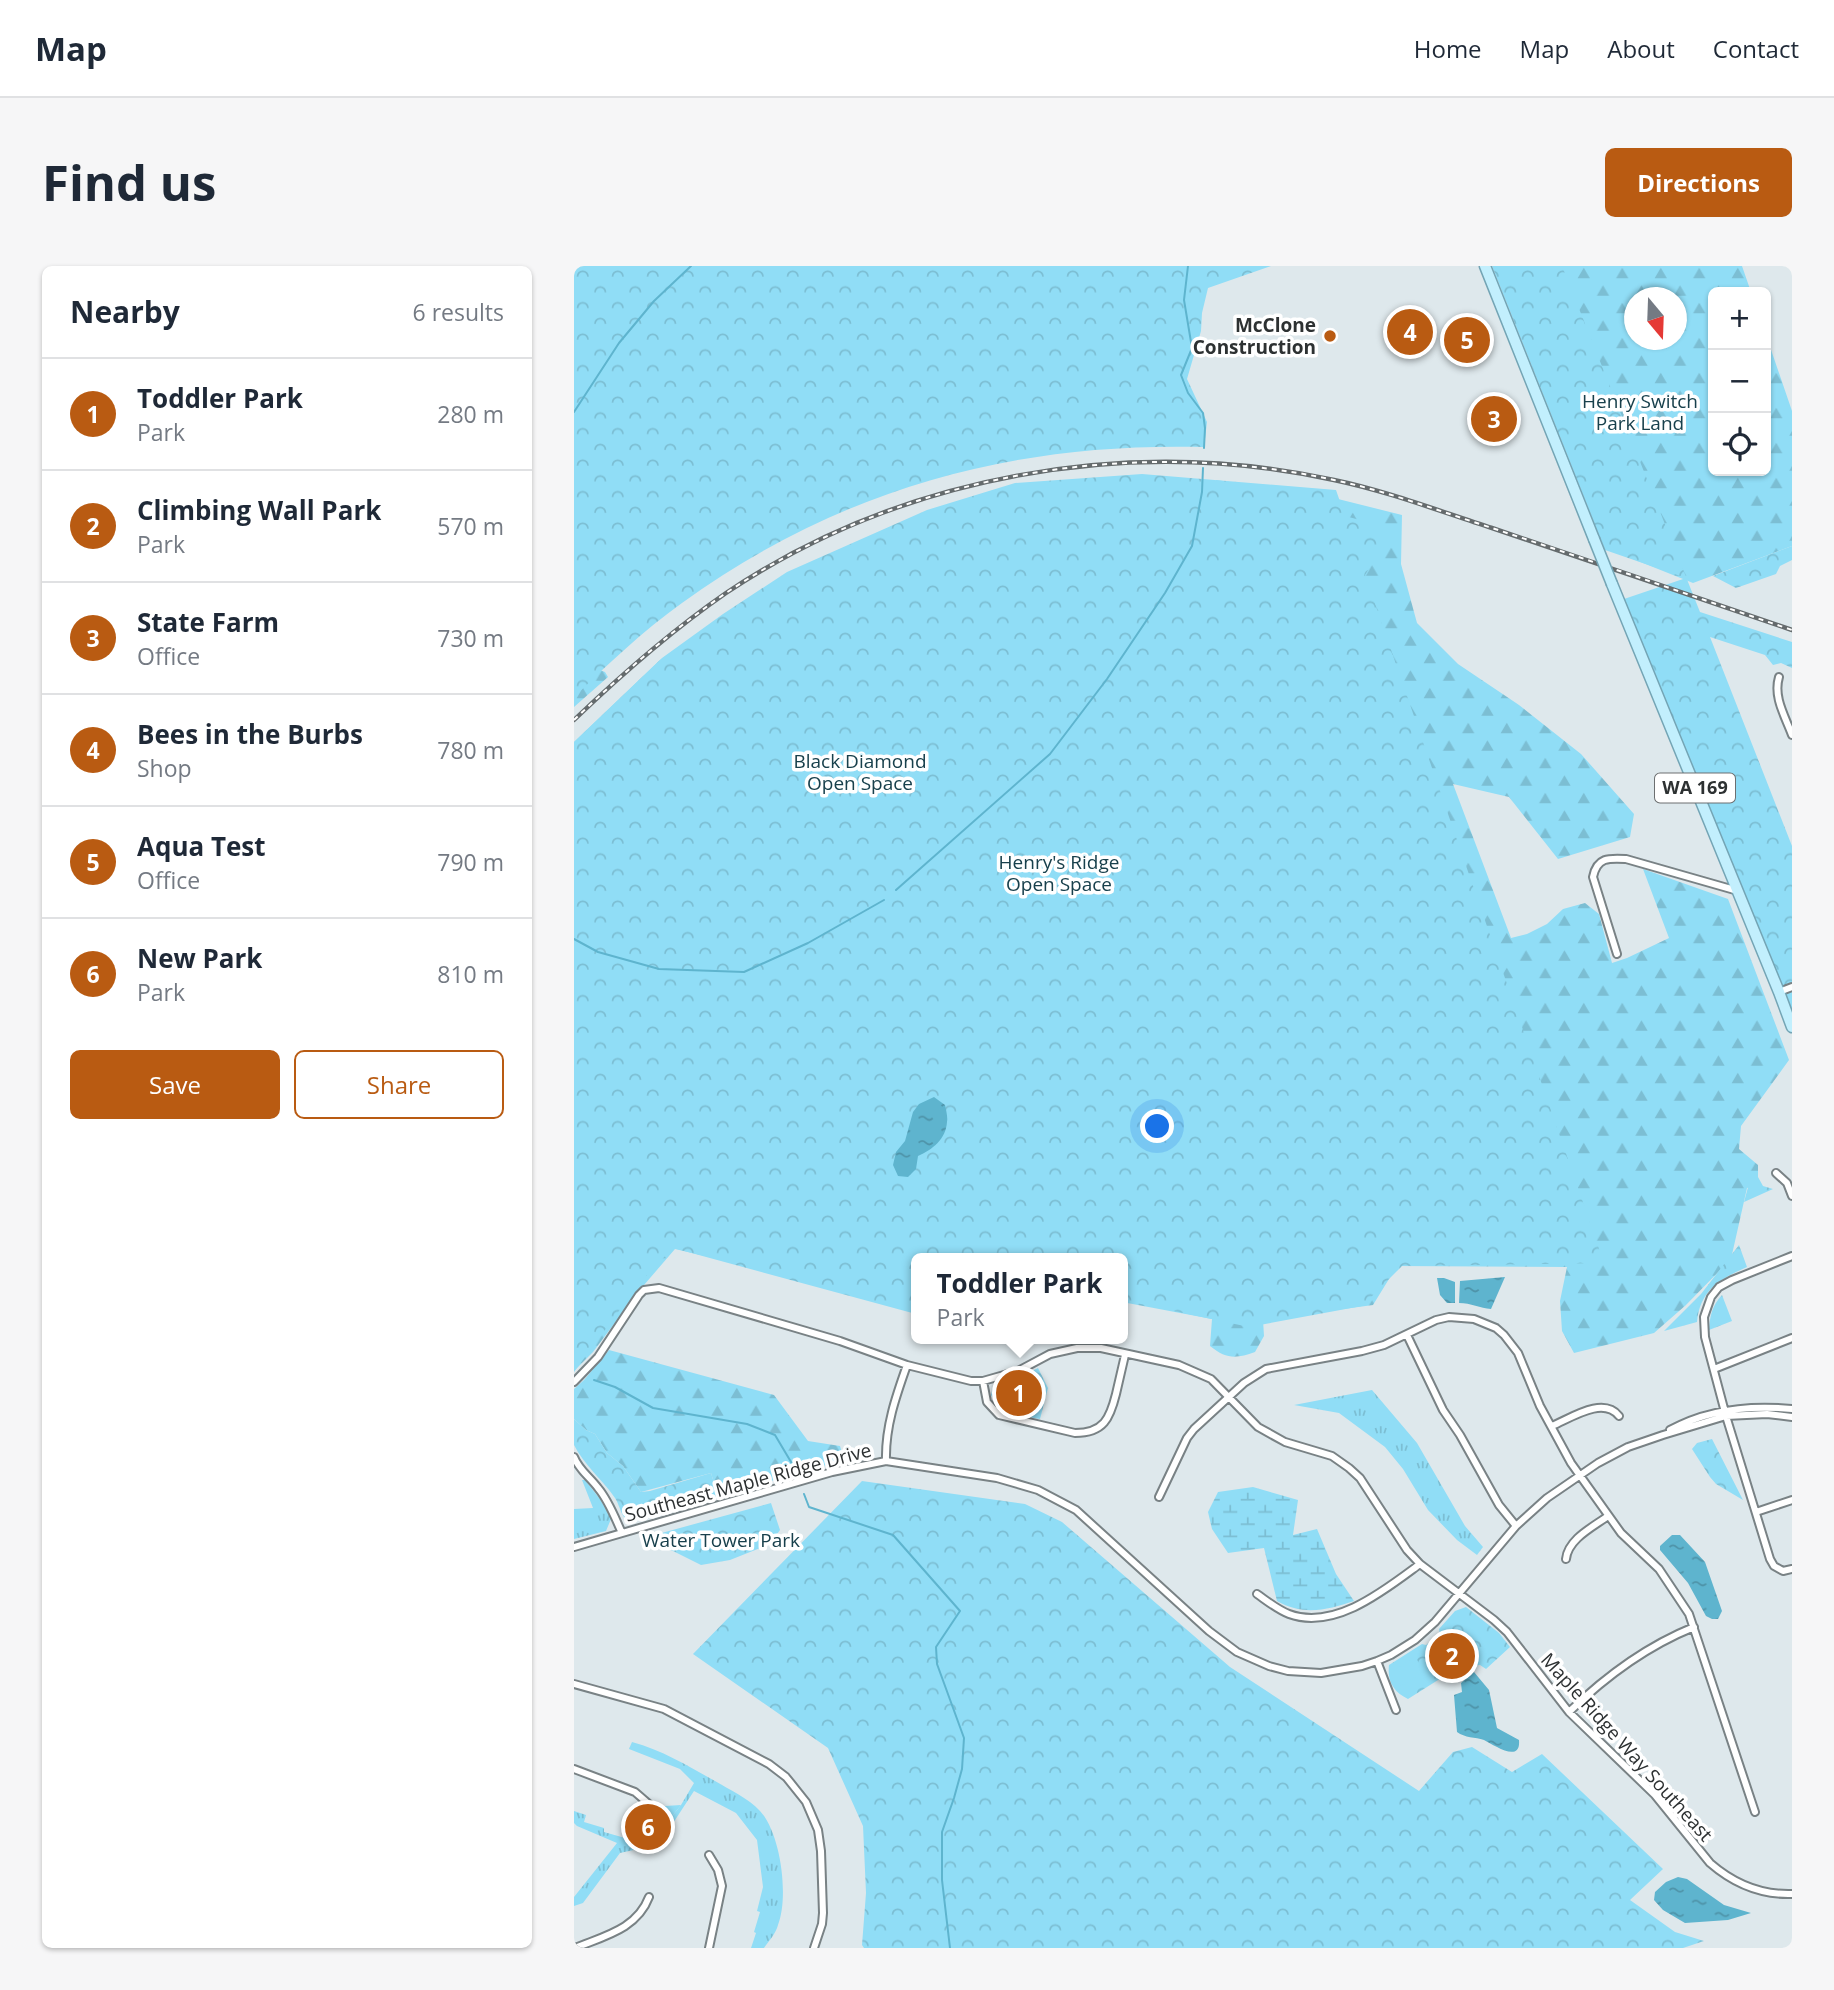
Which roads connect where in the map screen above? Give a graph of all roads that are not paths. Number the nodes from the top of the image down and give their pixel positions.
1 (1485, 266) edge
2 (1779, 677) dead end
3 (1792, 735) edge
4 (1738, 891) junction
5 (1617, 954) dead end
6 (1792, 987) edge
7 (1779, 992) junction
8 (1792, 1027) edge
9 (1776, 1173) dead end
10 (1792, 1196) edge
11 (1792, 1256) edge
12 (1407, 1335) junction
13 (1792, 1339) edge
14 (1125, 1354) junction
15 (907, 1365) junction
16 (1714, 1370) junction
17 (983, 1381) junction
18 (574, 1382) edge
19 (1229, 1395) junction
20 (1792, 1409) edge
21 (1725, 1413) junction
22 (1619, 1416) dead end
23 (1792, 1417) edge
24 (1552, 1426) junction
25 (574, 1457) edge
26 (886, 1461) junction
27 (575, 1466) edge
28 (1580, 1475) junction
29 (1158, 1497) dead end
30 (1792, 1500) edge
31 (1755, 1512) junction
32 (1608, 1516) junction
33 (1516, 1526) junction
34 (622, 1533) junction
35 (574, 1546) edge
36 (1566, 1559) dead end
37 (1420, 1563) junction
38 (1792, 1569) edge
39 (1459, 1593) junction
40 (1257, 1594) dead end
41 (1694, 1627) junction
42 (1377, 1661) junction
43 (574, 1684) edge
44 (1396, 1710) dead end
45 (1569, 1712) junction
46 (574, 1769) edge
47 (650, 1805) dead end
48 (1755, 1812) dead end
49 (709, 1855) dead end
50 (1792, 1894) edge
51 (649, 1896) dead end
52 (575, 1948) edge
53 (709, 1948) edge
54 (814, 1948) edge

1 - 4 main road, WA 169, bridge
2 - 3 street
4 - 5 street
4 - 7 main road, WA 169
6 - 7 street
7 - 8 main road, WA 169
9 - 10 street
11 - 16 street
12 - 19 street
12 - 24 street
12 - 33 street
13 - 16 street
14 - 17 street, Maple Ridge Way Southeast
14 - 17 street
14 - 19 street, Maple Ridge Way Southeast
15 - 17 street, Maple Ridge Way Southeast
15 - 18 street, Maple Ridge Way Southeast
15 - 26 street
16 - 21 street
19 - 29 street
19 - 37 street, Maple Ridge Way Southeast
20 - 21 street, Southeast Maple Ridge Drive
21 - 23 street, Southeast Maple Ridge Drive
21 - 28 street, Southeast Maple Ridge Drive
21 - 31 street
22 - 24 street
24 - 28 street
25 - 27 street
26 - 34 street, Southeast Maple Ridge Drive
26 - 42 street, Southeast Maple Ridge Drive
27 - 34 street
28 - 32 street
28 - 33 street, Southeast Maple Ridge Drive
30 - 31 street
31 - 38 street
32 - 36 street
32 - 41 street
33 - 39 street, Southeast Maple Ridge Drive
34 - 35 street, Southeast Maple Ridge Drive
37 - 39 street, Maple Ridge Way Southeast
37 - 40 street
39 - 42 street, Southeast Maple Ridge Drive
39 - 45 street, Maple Ridge Way Southeast
41 - 45 street
41 - 48 street
42 - 44 street
43 - 54 street
45 - 50 street, Maple Ridge Way Southeast
46 - 47 street
49 - 53 street
51 - 52 street

